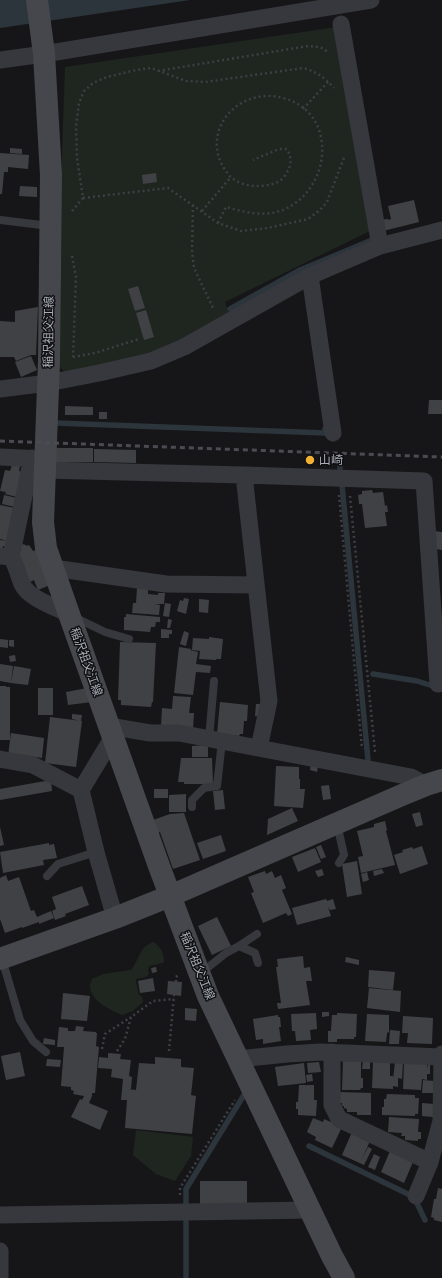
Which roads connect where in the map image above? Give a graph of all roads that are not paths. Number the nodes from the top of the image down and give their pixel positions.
1 (37, 0) edge
2 (371, 0) edge
3 (341, 24) dead end
4 (44, 52) junction
5 (0, 60) edge
6 (0, 220) edge
7 (51, 226) junction
8 (442, 230) edge
9 (380, 246) junction
10 (310, 276) junction
11 (48, 383) junction
12 (0, 388) edge
13 (333, 433) dead end
14 (0, 457) edge
15 (40, 463) junction
16 (244, 475) junction
17 (6, 557) edge
18 (436, 565) edge
19 (53, 568) junction
20 (256, 585) junction
21 (69, 614) junction
22 (129, 639) dead end
23 (214, 681) dead end
24 (438, 684) dead end
25 (111, 731) junction
26 (215, 740) junction
27 (259, 748) junction
28 (0, 759) edge
29 (434, 782) edge
30 (81, 790) junction
31 (192, 807) dead end
32 (337, 823) junction
33 (96, 852) junction
34 (339, 863) dead end
35 (47, 876) dead end
36 (170, 896) junction
37 (115, 918) junction
38 (258, 934) dead end
39 (239, 946) junction
40 (1, 959) edge
41 (258, 963) dead end
42 (200, 974) junction
43 (46, 1052) dead end
44 (332, 1052) junction
45 (442, 1056) edge
46 (238, 1059) junction
47 (430, 1162) junction
48 (416, 1196) dead end
49 (310, 1210) junction
50 (0, 1215) edge
51 (0, 1251) edge
52 (0, 1278) edge
53 (344, 1278) edge

1 - 4 main road, 稲沢祖父江線
2 - 4 street
3 - 9 street
4 - 5 street
4 - 7 main road, 稲沢祖父江線
6 - 7 lane
7 - 11 main road, 稲沢祖父江線
8 - 9 street
9 - 10 street
10 - 11 street
10 - 13 street
11 - 12 street
11 - 15 main road, 稲沢祖父江線
14 - 15 street
15 - 16 street
15 - 17 street
15 - 19 main road, 稲沢祖父江線
16 - 18 street
16 - 20 street
17 - 21 street
18 - 24 street
19 - 20 street
19 - 21 main road, 稲沢祖父江線
20 - 27 street
21 - 22 lane
21 - 25 main road, 稲沢祖父江線
23 - 26 lane
25 - 26 street
25 - 30 street
25 - 36 main road, 稲沢祖父江線
26 - 27 street
26 - 31 lane
27 - 29 street
28 - 30 street
29 - 32 main road
30 - 33 street
32 - 34 lane
32 - 36 main road
33 - 35 lane
33 - 37 street
36 - 37 main road
36 - 42 main road, 稲沢祖父江線
37 - 40 main road
38 - 39 lane
39 - 41 lane
39 - 42 lane
40 - 43 lane
42 - 46 main road, 稲沢祖父江線
44 - 45 street
44 - 46 street
44 - 47 street
45 - 47 street
46 - 49 main road, 稲沢祖父江線
47 - 48 street
49 - 50 street
49 - 53 main road, 稲沢祖父江線
51 - 52 street

